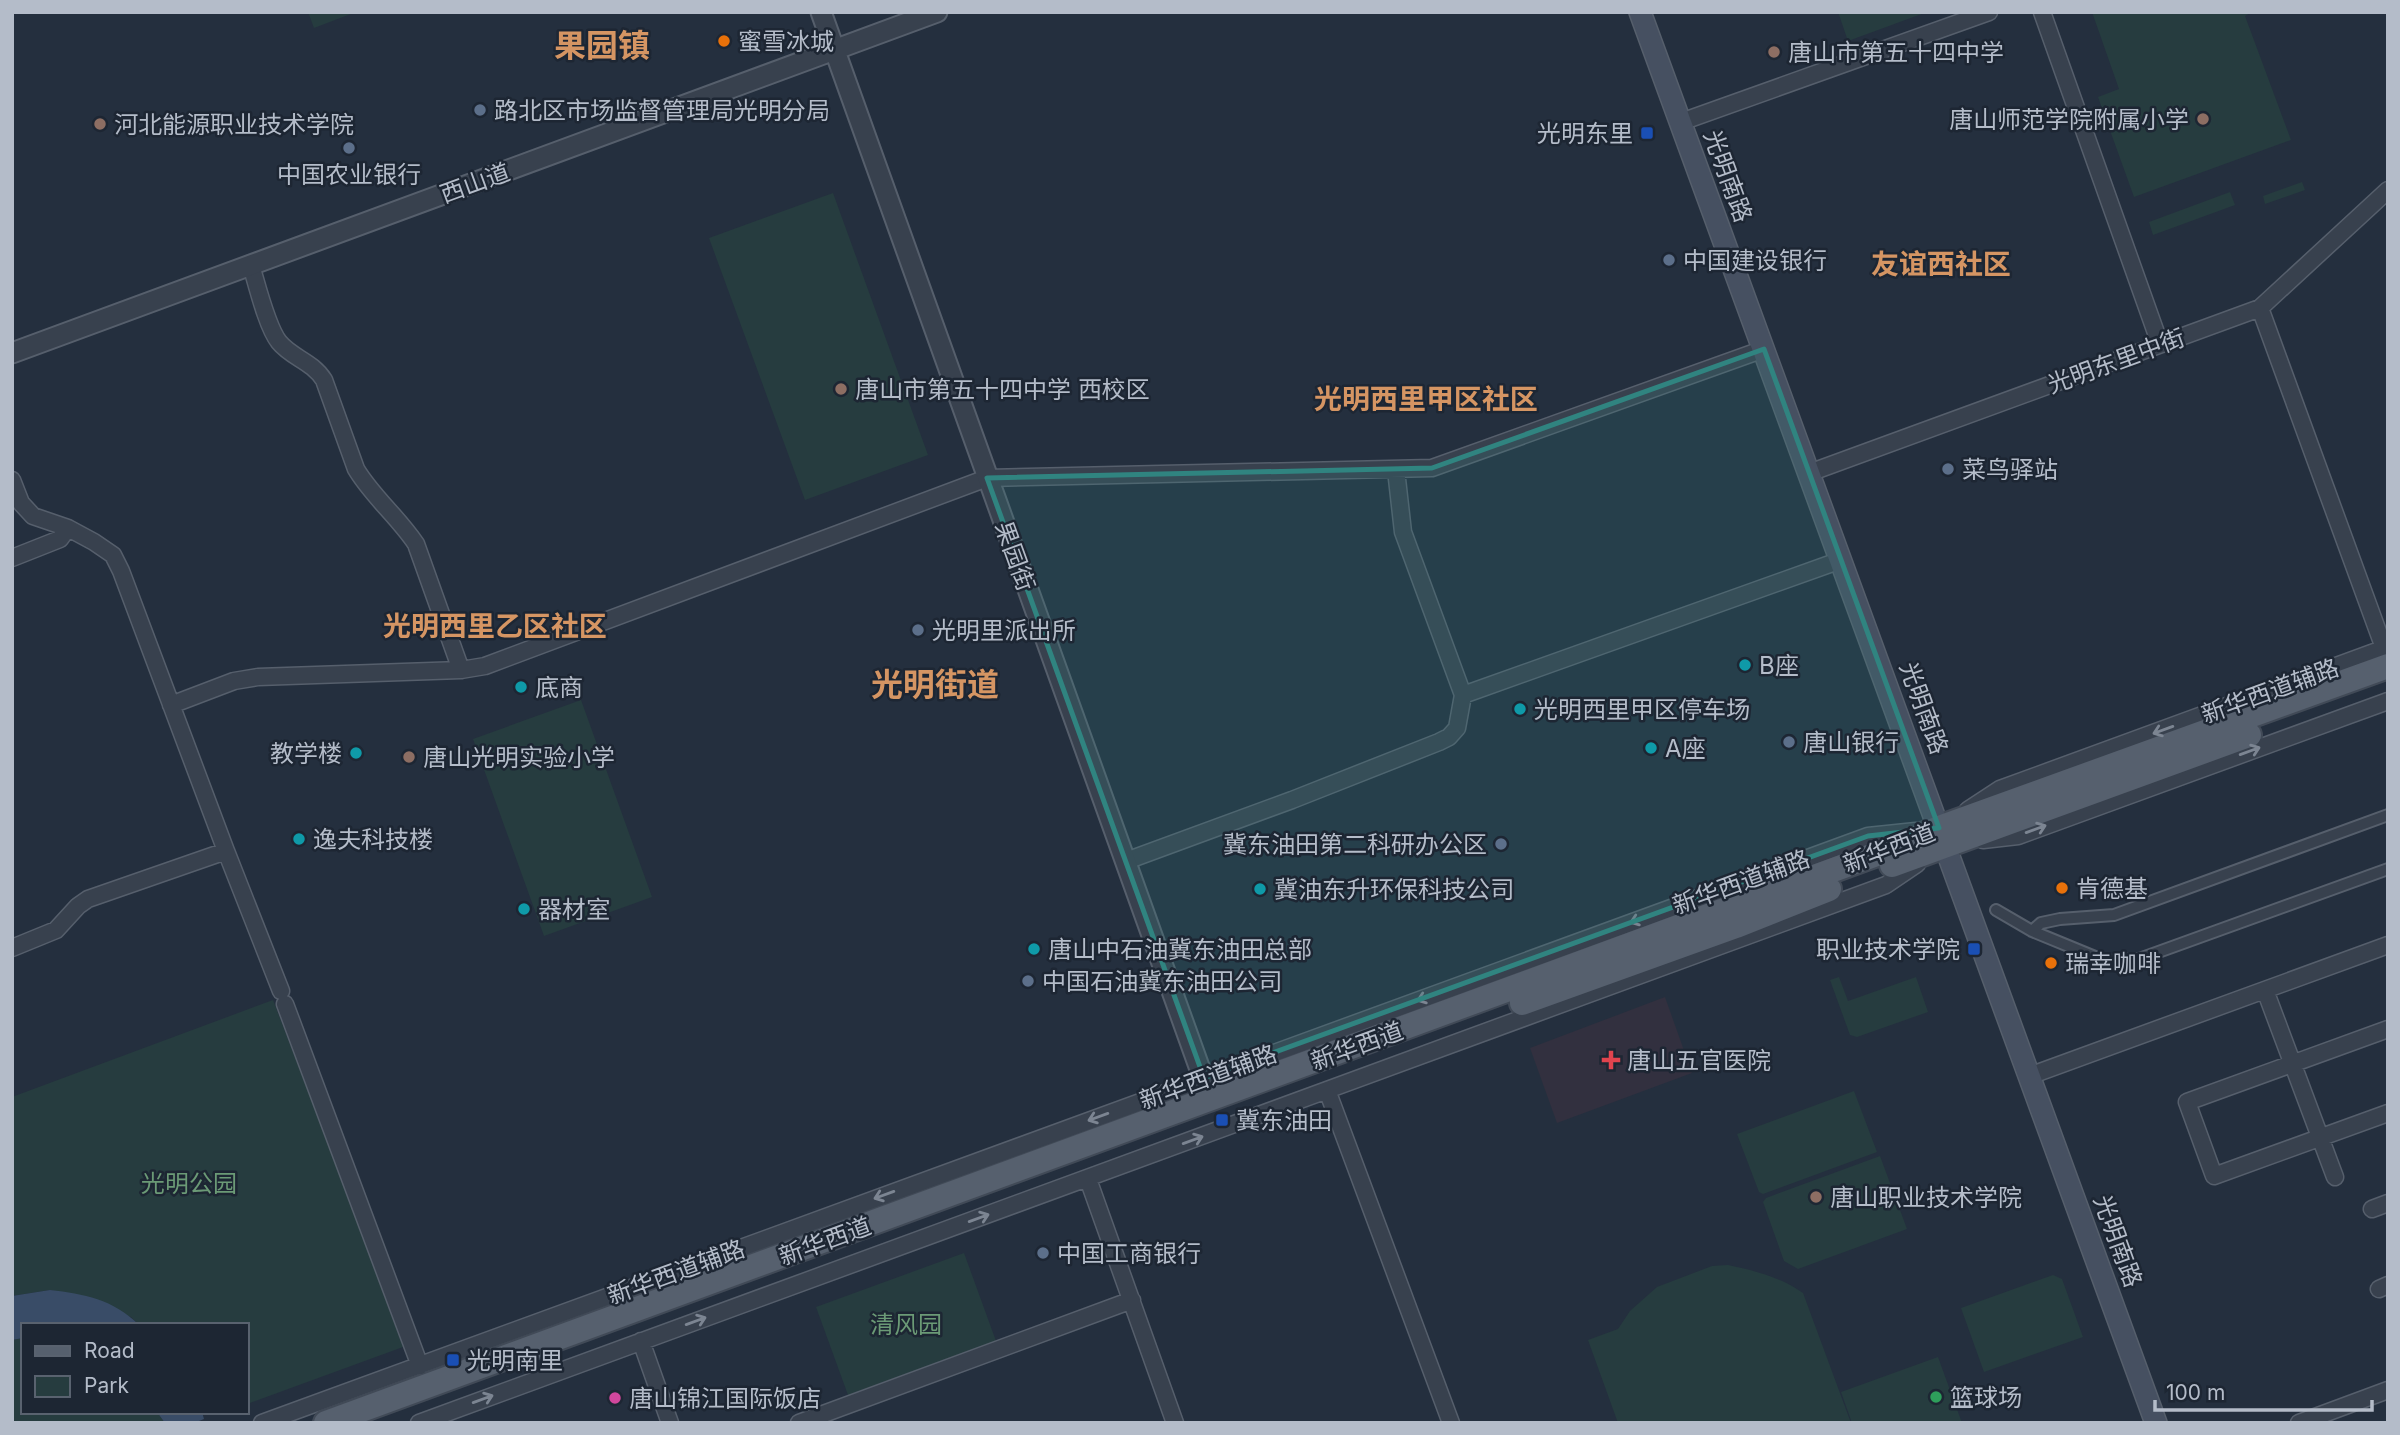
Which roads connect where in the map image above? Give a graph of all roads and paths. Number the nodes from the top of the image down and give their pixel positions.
1 (821, 12) edge
2 (937, 12) edge
3 (1640, 12) edge
4 (1989, 12) edge
5 (2042, 12) edge
6 (835, 50) junction
7 (1681, 122) junction
8 (2388, 190) edge
9 (250, 265) junction
10 (2260, 308) junction
11 (2160, 344) junction
12 (1763, 349) junction
13 (12, 352) edge
14 (1396, 470) junction
15 (1809, 473) junction
16 (986, 478) junction
17 (12, 480) edge
18 (68, 528) junction
19 (12, 558) edge
20 (1842, 560) junction
21 (2387, 654) edge
22 (461, 670) junction
23 (2388, 684) edge
24 (1463, 695) junction
25 (2388, 701) edge
26 (172, 705) junction
27 (2388, 815) edge
28 (1942, 837) junction
29 (226, 851) junction
30 (1126, 861) junction
31 (2388, 869) edge
32 (1997, 910) dead end
33 (2032, 931) junction
34 (2388, 945) edge
35 (12, 948) edge
36 (2265, 990) junction
37 (2388, 1029) edge
38 (2293, 1063) junction
39 (2029, 1076) junction
40 (1208, 1089) junction
41 (1327, 1090) junction
42 (2388, 1113) edge
43 (2320, 1137) junction
44 (2335, 1177) dead end
45 (1088, 1179) junction
46 (1132, 1300) junction
47 (640, 1341) junction
48 (420, 1366) junction
49 (2388, 1390) edge
50 (262, 1423) edge
51 (326, 1423) edge
52 (370, 1423) edge
53 (419, 1423) edge
54 (670, 1423) edge
55 (799, 1423) edge
56 (1175, 1423) edge
57 (1451, 1423) edge
58 (2156, 1423) edge
59 (2299, 1423) edge

1 - 6 street, 果园街
2 - 6 street, 西山道
3 - 7 main road, 光明南路
4 - 7 street
5 - 11 street
6 - 9 street, 西山道
6 - 16 street, 果园街
7 - 12 main road, 光明南路
8 - 10 street, 光明东里中街
9 - 13 street, 西山道
9 - 22 street
10 - 11 street, 光明东里中街
10 - 21 street
11 - 15 street, 光明东里中街
12 - 14 street
12 - 15 main road, 光明南路
14 - 16 street
14 - 24 street
15 - 20 main road, 光明南路
16 - 22 street
16 - 30 street, 果园街
17 - 18 street
18 - 19 street
18 - 26 street
20 - 24 street
20 - 28 main road, 光明南路
21 -> 28 main road, 新华西道
22 - 26 street
23 - 28 main road, 新华西道
24 - 30 street
28 -> 25 street, 新华西道辅路
26 - 29 street
27 - 33 street
28 - 39 main road, 光明南路
28 -> 40 main road, 新华西道
28 - 41 street, 新华西道辅路
28 - 52 main road, 新华西道
29 - 35 street
29 - 48 street
30 - 40 street, 果园街
31 - 33 street
32 - 33 street
34 - 36 street
36 - 38 street
36 - 39 street
37 - 38 street
38 - 43 street
38 - 43 street
39 - 58 main road, 光明南路
40 -> 48 street, 新华西道辅路
40 - 51 main road, 新华西道
45 -> 41 street, 新华西道辅路
41 - 57 street
42 - 43 street
43 - 44 street
45 - 46 street
47 -> 45 street, 新华西道辅路
46 - 55 street
46 - 56 street
53 -> 47 street, 新华西道辅路
47 - 54 street
48 - 50 street, 新华西道辅路
49 - 59 street

